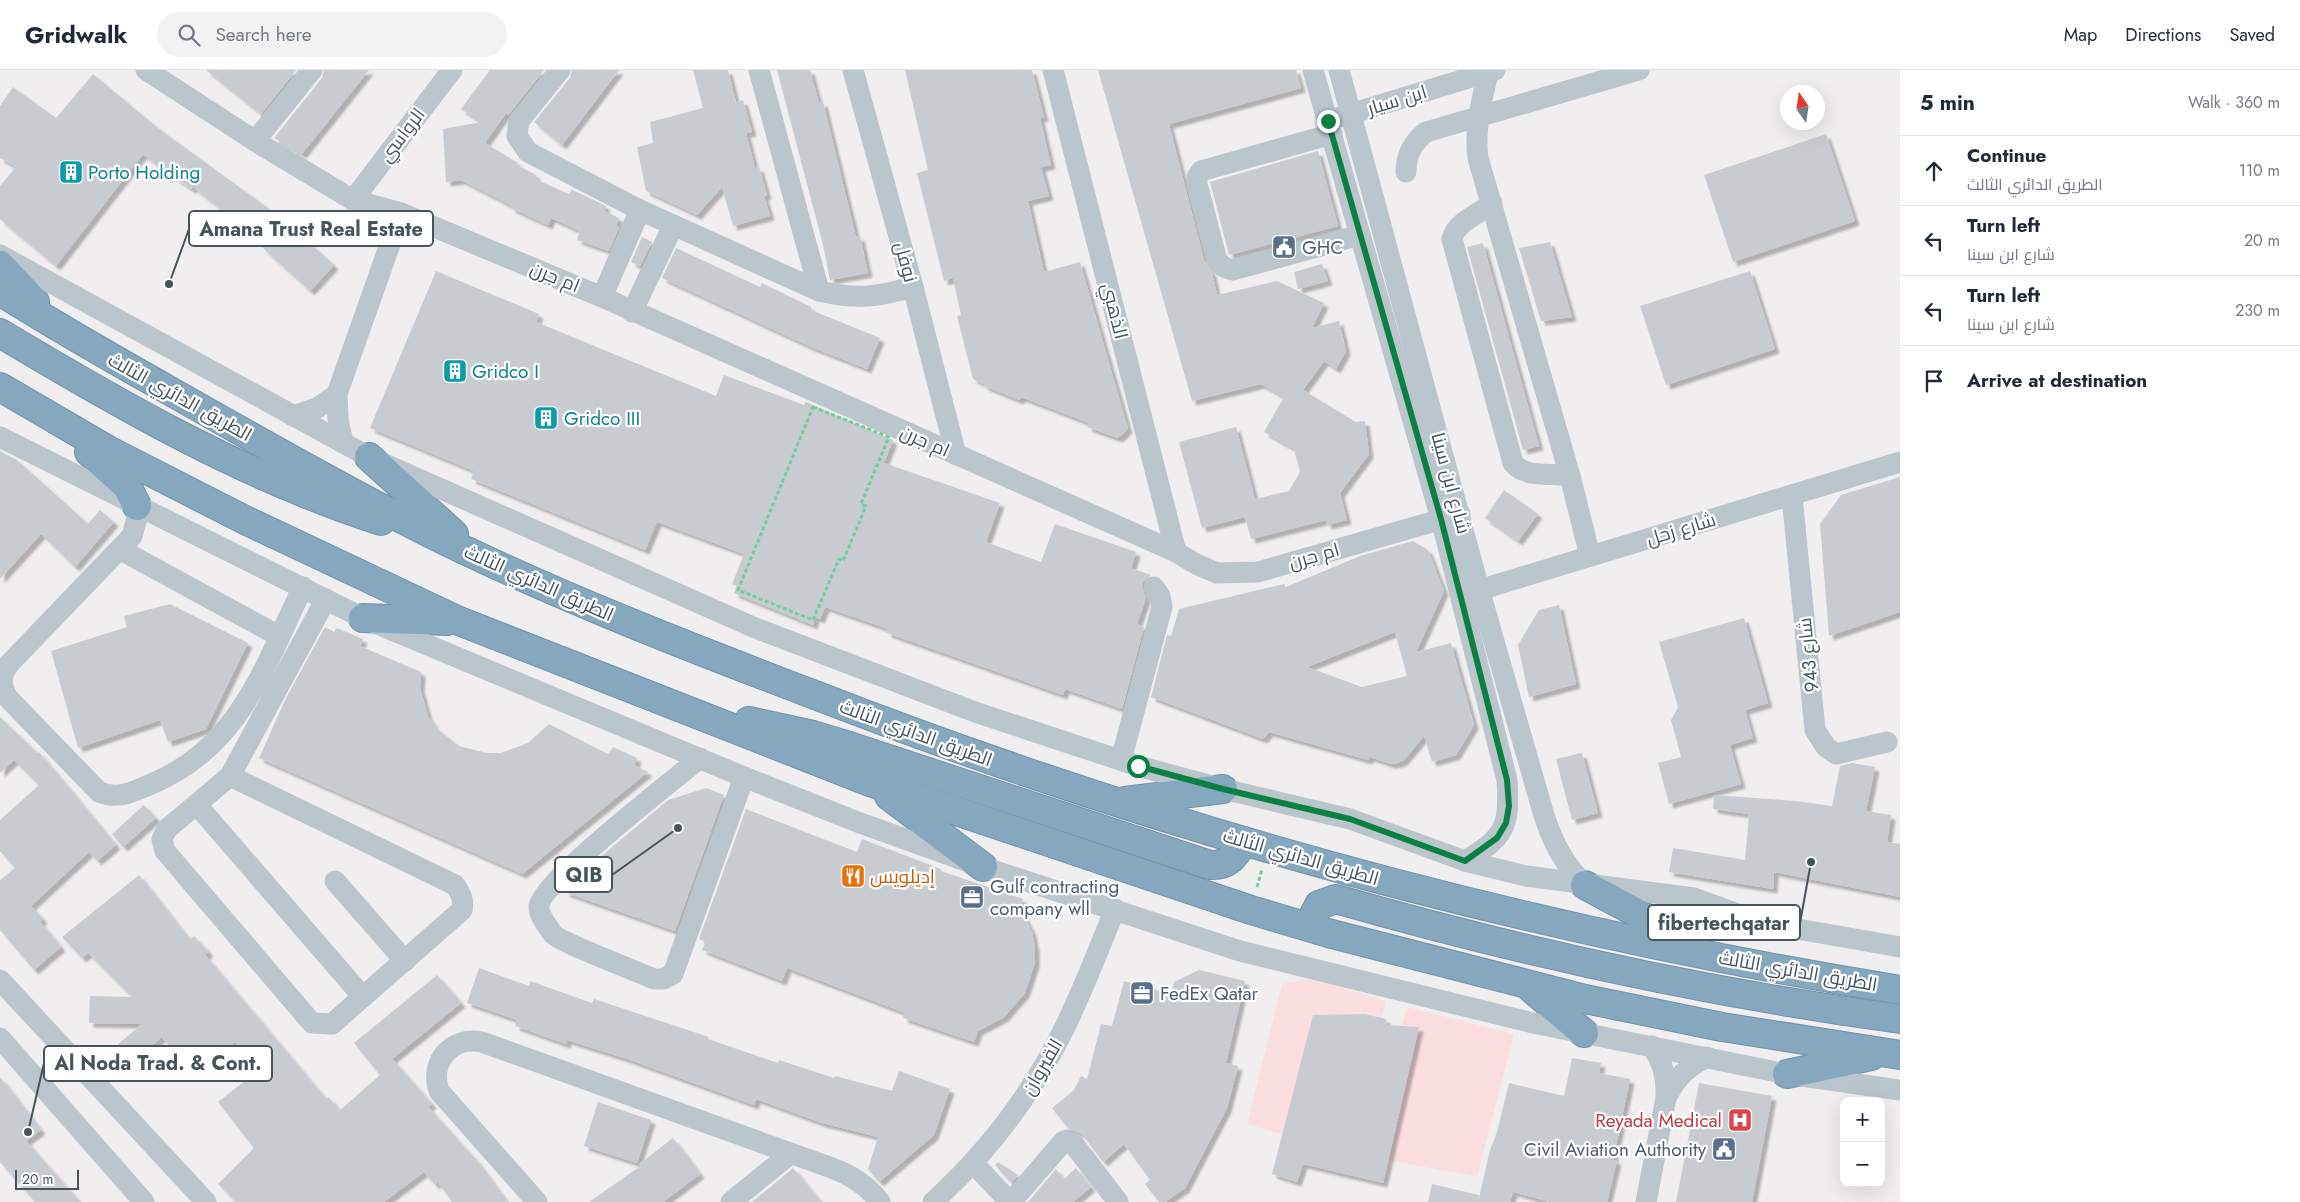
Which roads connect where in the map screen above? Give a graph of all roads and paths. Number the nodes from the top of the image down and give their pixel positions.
1 (146, 70) edge
2 (312, 70) edge
3 (452, 70) edge
4 (560, 70) edge
5 (759, 70) edge
6 (853, 70) edge
7 (1053, 70) edge
8 (1313, 70) edge
9 (1339, 70) edge
10 (1638, 70) edge
11 (1492, 71) edge
12 (1352, 114) junction
13 (1478, 118) junction
14 (1330, 127) junction
15 (255, 141) junction
16 (1406, 172) dead end
17 (353, 200) junction
18 (1492, 203) junction
19 (640, 210) junction
20 (401, 214) junction
21 (673, 226) junction
22 (1360, 236) junction
23 (0, 255) edge
24 (0, 265) edge
25 (913, 287) junction
26 (0, 291) edge
27 (819, 291) junction
28 (602, 297) junction
29 (632, 312) junction
30 (60, 329) junction
31 (0, 333) edge
32 (0, 387) edge
33 (337, 394) junction
34 (46, 415) junction
35 (293, 416) junction
36 (0, 437) edge
37 (343, 443) junction
38 (956, 455) junction
39 (369, 457) junction
40 (1900, 462) edge
41 (1570, 476) junction
42 (1792, 496) junction
43 (137, 506) junction
44 (1451, 516) junction
45 (449, 543) junction
46 (121, 550) junction
47 (1176, 552) junction
48 (1590, 556) junction
49 (480, 557) junction
50 (303, 587) junction
51 (1154, 587) dead end
52 (738, 590) joint
53 (1470, 592) junction
54 (326, 599) junction
55 (364, 618) junction
56 (458, 621) junction
57 (279, 636) junction
58 (672, 706) junction
59 (1888, 742) dead end
60 (700, 758) junction
61 (1121, 760) junction
62 (230, 776) junction
63 (744, 777) junction
64 (870, 782) junction
65 (1223, 789) junction
66 (1115, 802) junction
67 (197, 805) junction
68 (1256, 845) junction
69 (1465, 861) junction
70 (983, 867) junction
71 (335, 881) dead end
72 (1585, 885) junction
73 (1115, 909) junction
74 (1251, 910) junction
75 (1308, 926) junction
76 (1900, 948) edge
77 (1720, 957) junction
78 (404, 960) junction
79 (0, 980) edge
80 (1526, 983) junction
81 (1900, 990) edge
82 (363, 997) junction
83 (1900, 1019) edge
84 (1584, 1033) junction
85 (0, 1038) edge
86 (1652, 1046) junction
87 (1894, 1054) edge
88 (1707, 1057) junction
89 (1787, 1074) junction
90 (1900, 1090) edge
91 (1666, 1098) junction
92 (790, 1154) junction
93 (973, 1163) junction
94 (144, 1202) edge
95 (206, 1202) edge
96 (537, 1202) edge
97 (731, 1202) edge
98 (880, 1202) edge
99 (934, 1202) edge
100 (1010, 1202) edge
101 (1118, 1202) edge
102 (1646, 1202) edge

1 - 15 street, ام جرن
2 - 15 street
3 - 17 street, الرواسي
4 - 19 street
5 - 27 street
6 - 25 street, نوفل
7 - 47 street, الذهبي
8 - 14 street, شارع ابن سينا
9 - 12 street, شارع ابن سينا
10 - 13 street
11 - 12 street, ابن سيار
11 - 13 street
12 - 14 street, ابن سيار
12 - 44 street, شارع ابن سينا
13 - 16 street
13 - 18 street
14 - 22 street, شارع ابن سينا
14 - 22 street, ابن سيار
15 - 17 street, ام جرن
17 - 20 street, ام جرن
18 - 41 street
18 - 41 street
19 - 21 street
19 - 28 street
20 - 28 street, ام جرن
20 - 33 street
21 - 27 street
21 - 29 street
22 - 44 street, شارع ابن سينا
23 - 35 street, الطريق الدائري الثالث
24 - 30 highway
25 - 27 street
25 - 38 street, نوفل
26 - 30 highway, الطريق الدائري الثالث
28 - 29 street, ام جرن
29 - 38 street, ام جرن
30 - 45 highway, الطريق الدائري الثالث
31 - 45 highway
32 - 34 highway
33 - 35 street
33 - 37 street
34 - 43 highway
34 - 56 highway
35 - 37 street, الطريق الدائري الثالث
36 - 43 street
37 - 39 street, الطريق الدائري الثالث
38 - 47 street, ام جرن
39 - 49 highway
39 - 61 street, الطريق الدائري الثالث
40 - 42 street, شارع زحل
41 - 48 street
42 - 48 street, شارع زحل
42 - 59 street, شارع 943
43 - 46 street
43 - 50 street
44 - 47 street, ام جرن
44 - 53 street, شارع ابن سينا
45 - 49 highway, الطريق الدائري الثالث
46 - 57 street
46 - 57 street
48 - 53 street, شارع زحل
49 - 66 highway, الطريق الدائري الثالث
50 - 54 street
50 - 57 street
51 - 61 street
52 - 52 path
53 - 69 street, شارع ابن سينا
53 - 72 street, شارع ابن سينا
54 - 55 street
54 - 62 street
55 - 56 highway
55 - 60 street
56 - 58 highway
58 - 64 highway
58 - 68 highway
60 - 63 street
60 - 63 street
61 - 65 street, الطريق الدائري الثالث
62 - 67 street
62 - 78 street
63 - 70 street
64 - 70 highway
64 - 74 highway
65 - 66 highway
65 - 69 street, الطريق الدائري الثالث
66 - 68 highway, الطريق الدائري الثالث
67 - 82 street
67 - 82 street
68 - 74 path
68 - 77 highway, الطريق الدائري الثالث
69 - 72 street, الطريق الدائري الثالث
70 - 73 street
71 - 78 street
72 - 76 street, الطريق الدائري الثالث
72 - 77 highway
73 - 84 street
73 - 93 street, القيروان
74 - 75 highway
75 - 80 highway
75 - 83 highway
77 - 81 highway, الطريق الدائري الثالث
78 - 82 street
79 - 95 street
80 - 84 highway
80 - 87 highway
84 - 86 street
85 - 94 street
86 - 88 street
86 - 91 street
87 - 89 highway
88 - 89 street
88 - 91 street
89 - 90 street
91 - 102 street
92 - 96 street
92 - 97 street
92 - 98 street
93 - 99 street, القيروان
93 - 100 street
100 - 101 street

